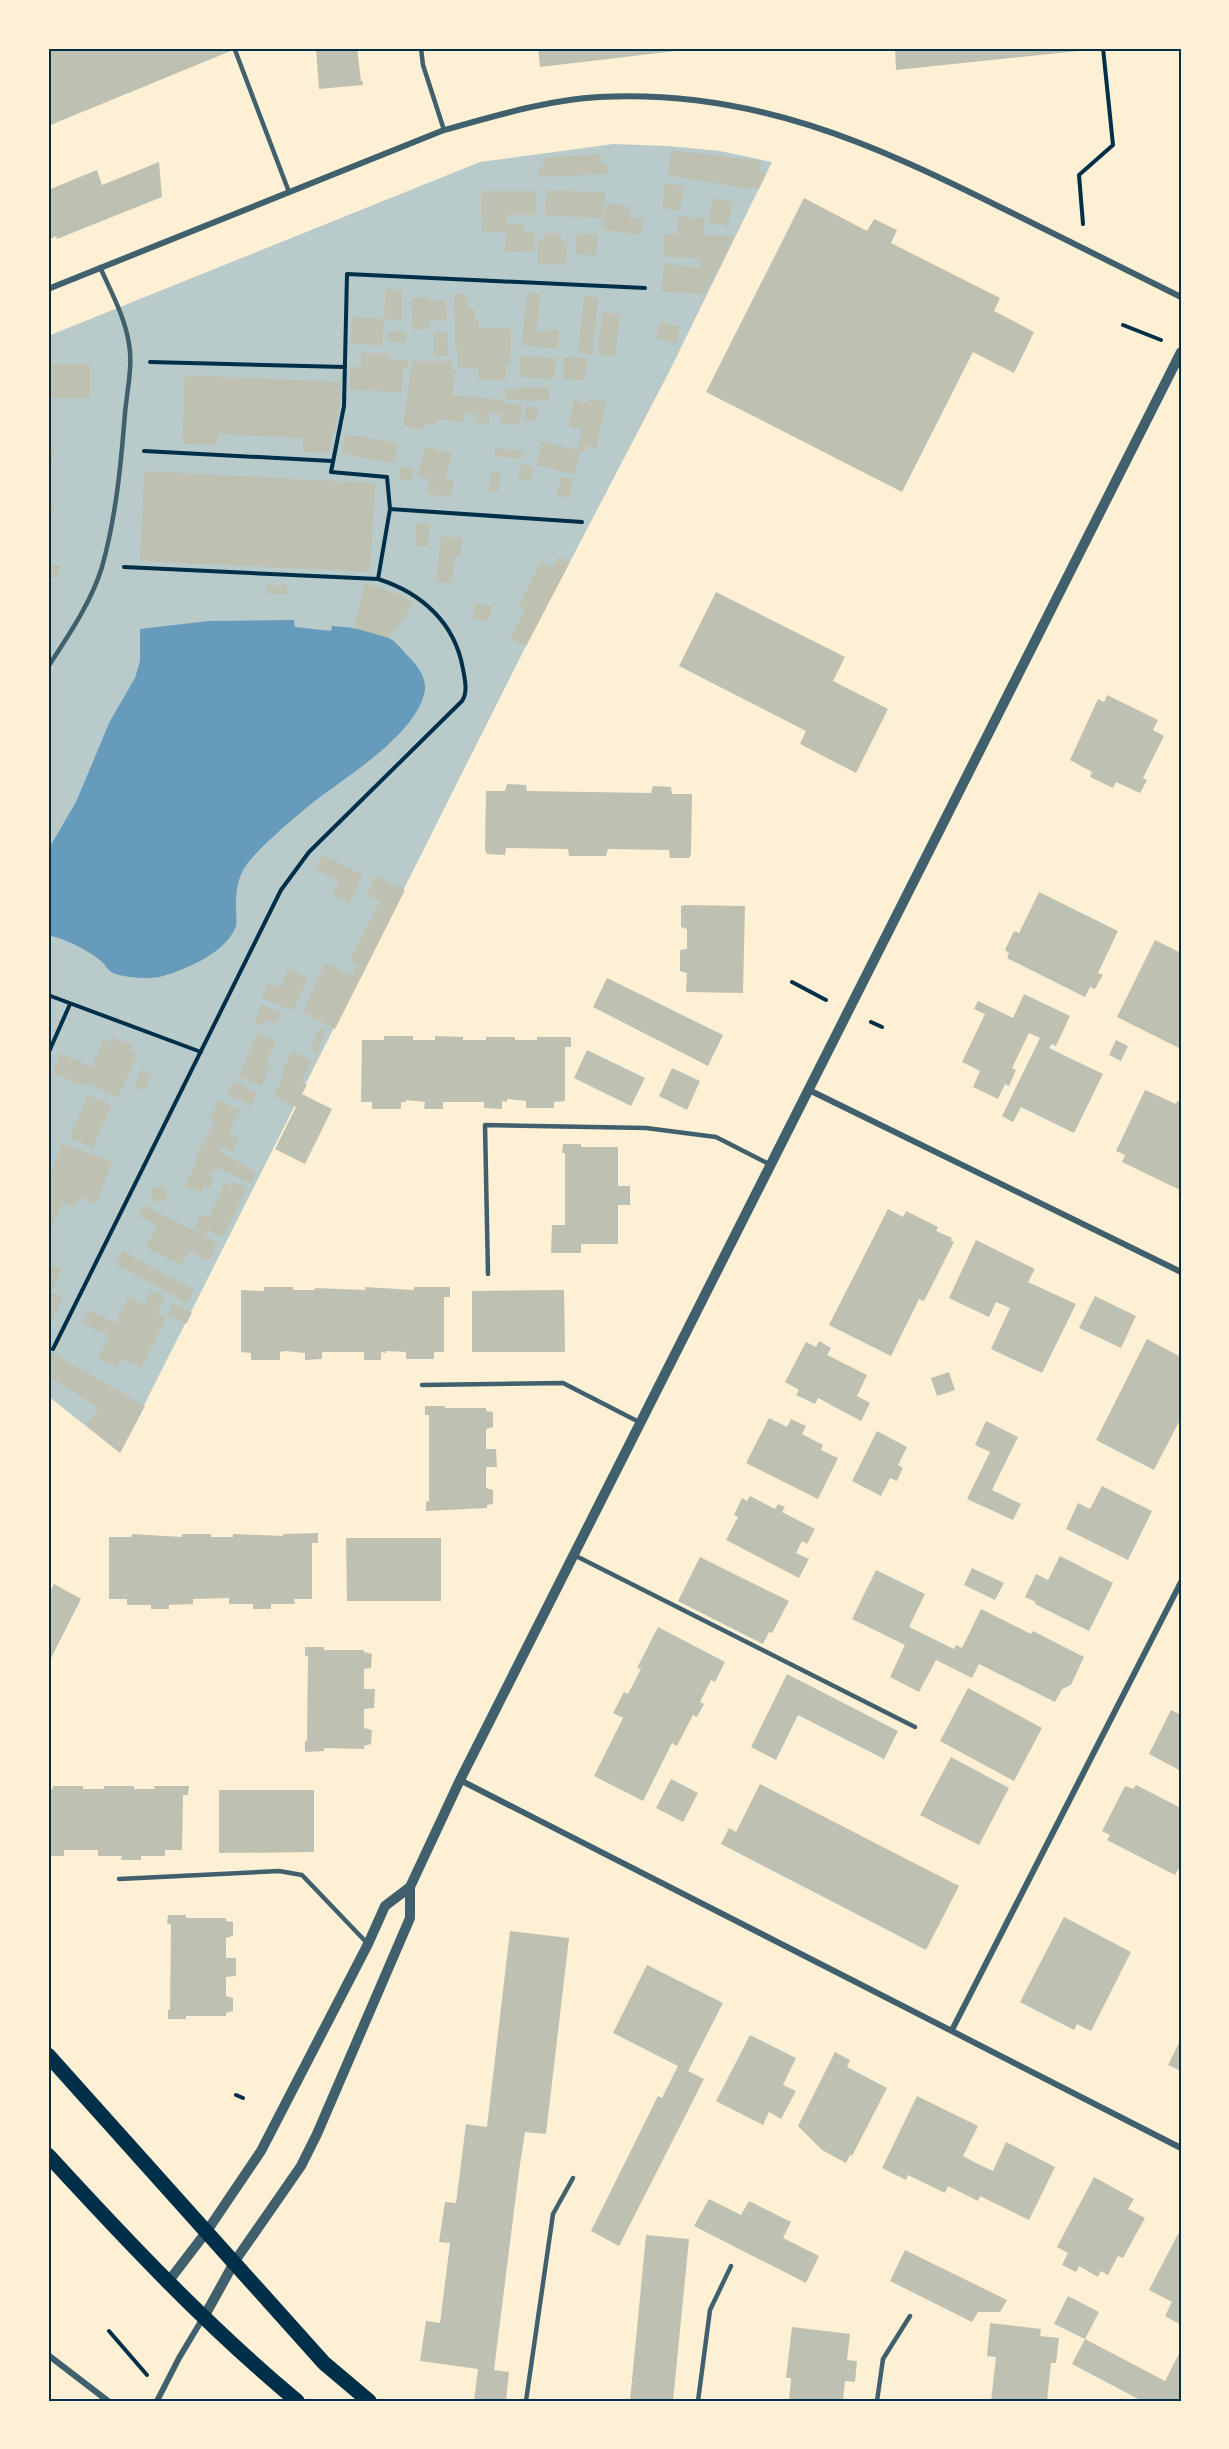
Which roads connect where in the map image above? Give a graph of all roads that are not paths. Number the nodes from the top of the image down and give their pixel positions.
1 (421, 48) edge
2 (235, 50) dead end
3 (444, 130) junction
4 (289, 192) junction
5 (100, 267) junction
6 (48, 289) edge
7 (1181, 297) edge
8 (1181, 352) edge
9 (48, 667) edge
10 (809, 1090) junction
11 (771, 1165) junction
12 (1181, 1272) edge
13 (488, 1274) dead end
14 (422, 1385) dead end
15 (641, 1423) junction
16 (574, 1555) junction
17 (1181, 1582) edge
18 (915, 1727) dead end
19 (460, 1780) junction
20 (119, 1879) dead end
21 (410, 1887) junction
22 (368, 1944) junction
23 (952, 2031) junction
24 (48, 2055) edge
25 (1181, 2148) edge
26 (48, 2155) edge
27 (573, 2178) dead end
28 (207, 2231) junction
29 (235, 2261) junction
30 (730, 2266) dead end
31 (168, 2282) junction
32 (910, 2316) dead end
33 (204, 2317) junction
34 (48, 2355) edge
35 (108, 2401) edge
36 (158, 2401) edge
37 (297, 2401) edge
38 (369, 2401) edge
39 (526, 2401) edge
40 (698, 2401) edge
41 (877, 2401) edge

1 - 3 lane
2 - 4 lane
3 - 4 street
3 - 7 street
4 - 5 street
5 - 6 street
5 - 9 lane
8 - 10 street
10 - 11 street
10 - 12 street
11 - 13 lane
11 - 15 street
14 - 15 lane
15 - 16 street
16 - 18 lane
16 - 19 street
17 - 23 street
19 - 21 street
19 - 23 street
20 - 22 lane
21 - 22 street
21 - 29 street
22 - 28 street
23 - 25 street
24 - 28 main road
26 - 31 main road
27 - 39 lane
28 - 29 main road
28 - 31 street
29 - 33 street
29 - 38 main road
30 - 40 lane
31 - 33 main road
32 - 41 lane
33 - 36 street
33 - 37 main road
34 - 35 street

